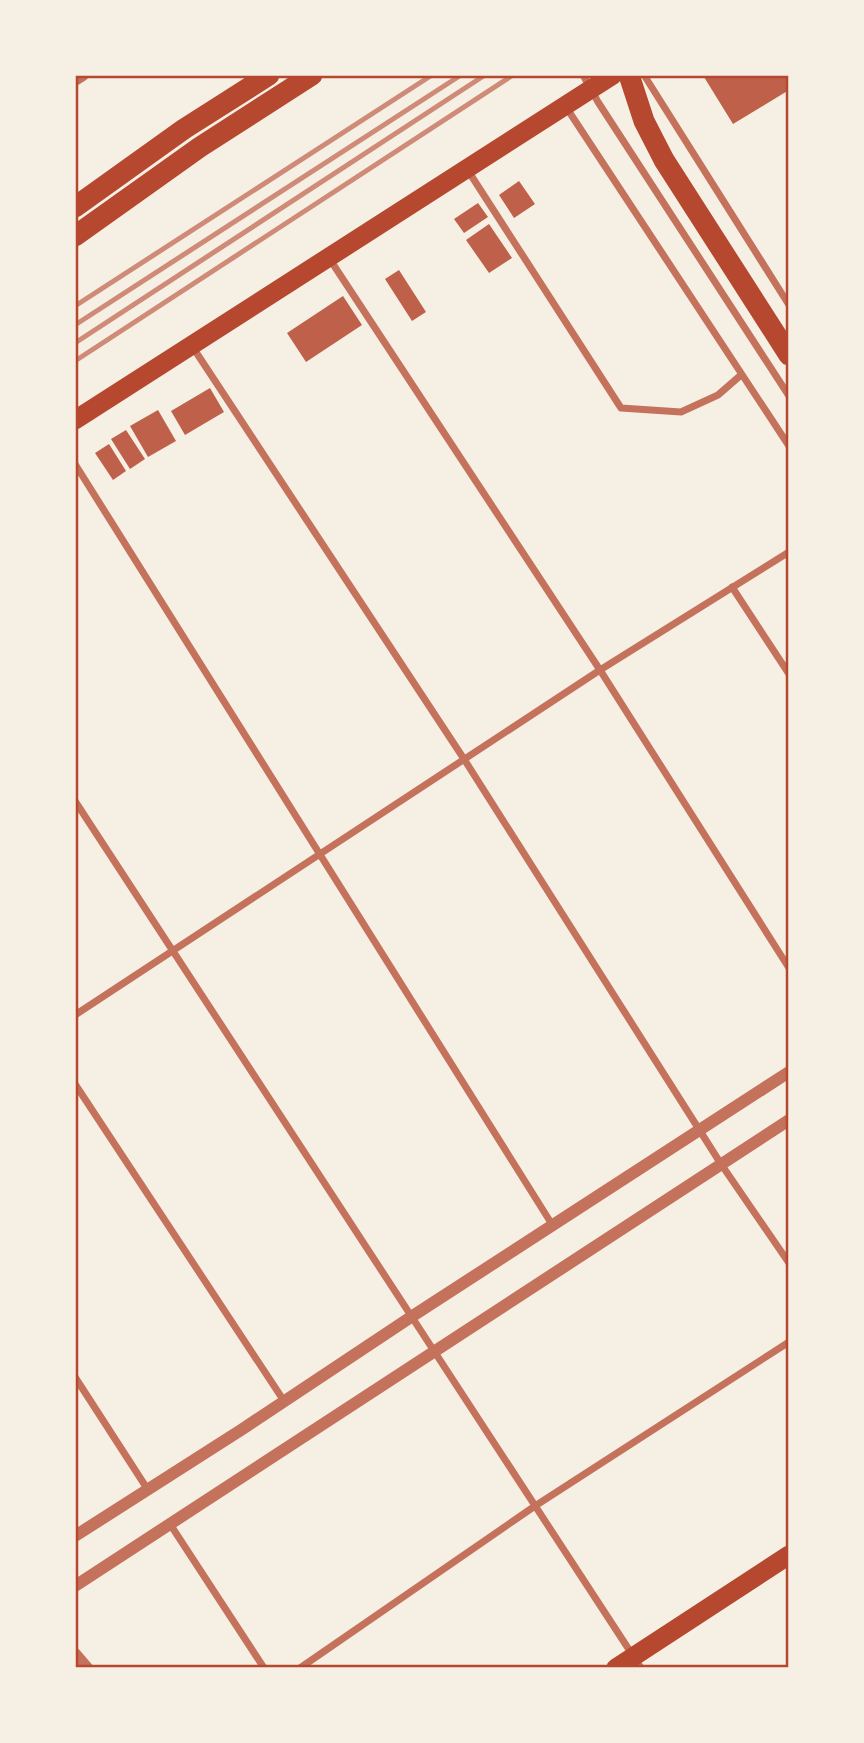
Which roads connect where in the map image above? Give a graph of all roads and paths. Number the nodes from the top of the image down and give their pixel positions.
1 (83, 75) edge
2 (269, 75) edge
3 (312, 75) edge
4 (583, 75) edge
5 (614, 75) edge
6 (629, 75) edge
7 (644, 75) edge
8 (75, 79) edge
9 (566, 106) junction
10 (467, 169) junction
11 (75, 207) edge
12 (75, 236) edge
13 (329, 257) junction
14 (789, 305) edge
15 (192, 345) junction
16 (789, 355) edge
17 (741, 375) junction
18 (789, 396) edge
19 (75, 420) edge
20 (789, 446) edge
21 (75, 464) edge
22 (789, 552) edge
23 (733, 587) junction
24 (600, 670) junction
25 (789, 674) edge
26 (464, 759) junction
27 (75, 801) edge
28 (321, 854) junction
29 (173, 952) junction
30 (789, 968) edge
31 (75, 1015) edge
32 (789, 1072) edge
33 (75, 1084) edge
34 (789, 1120) edge
35 (700, 1130) junction
36 (721, 1164) junction
37 (554, 1226) junction
38 (789, 1263) edge
39 (411, 1317) junction
40 (789, 1342) edge
41 (434, 1351) junction
42 (75, 1377) edge
43 (285, 1401) junction
44 (148, 1490) junction
45 (535, 1506) junction
46 (169, 1523) junction
47 (75, 1536) edge
48 (789, 1555) edge
49 (75, 1586) edge
50 (75, 1654) edge
51 (637, 1662) edge
52 (87, 1668) edge
53 (264, 1668) edge
54 (300, 1668) edge
55 (615, 1668) edge

1 - 8 street
2 - 11 highway
3 - 12 highway
4 - 18 street
5 - 9 highway
6 - 16 highway
7 - 14 street
9 - 10 highway
9 - 17 street
10 - 13 highway
10 - 17 street
13 - 15 highway
13 - 24 street
15 - 19 highway
15 - 26 street
17 - 20 street
21 - 28 street
22 - 23 street
23 - 24 street
23 - 25 street
24 - 26 street
24 - 30 street
26 - 28 street
26 - 35 street
27 - 29 street
28 - 29 street
28 - 37 street
29 - 31 street
29 - 39 street
32 - 35 street
33 - 43 street
34 - 36 street
35 - 36 street
35 - 37 street
36 - 38 street
36 - 41 street
37 - 39 street
39 - 41 street
39 - 43 street
40 - 45 street
41 - 45 street
41 - 46 street
42 - 44 street
43 - 44 street
44 - 47 street
45 - 51 street
45 - 54 street
46 - 49 street
46 - 53 street
48 - 51 highway
50 - 52 street
51 - 55 highway

